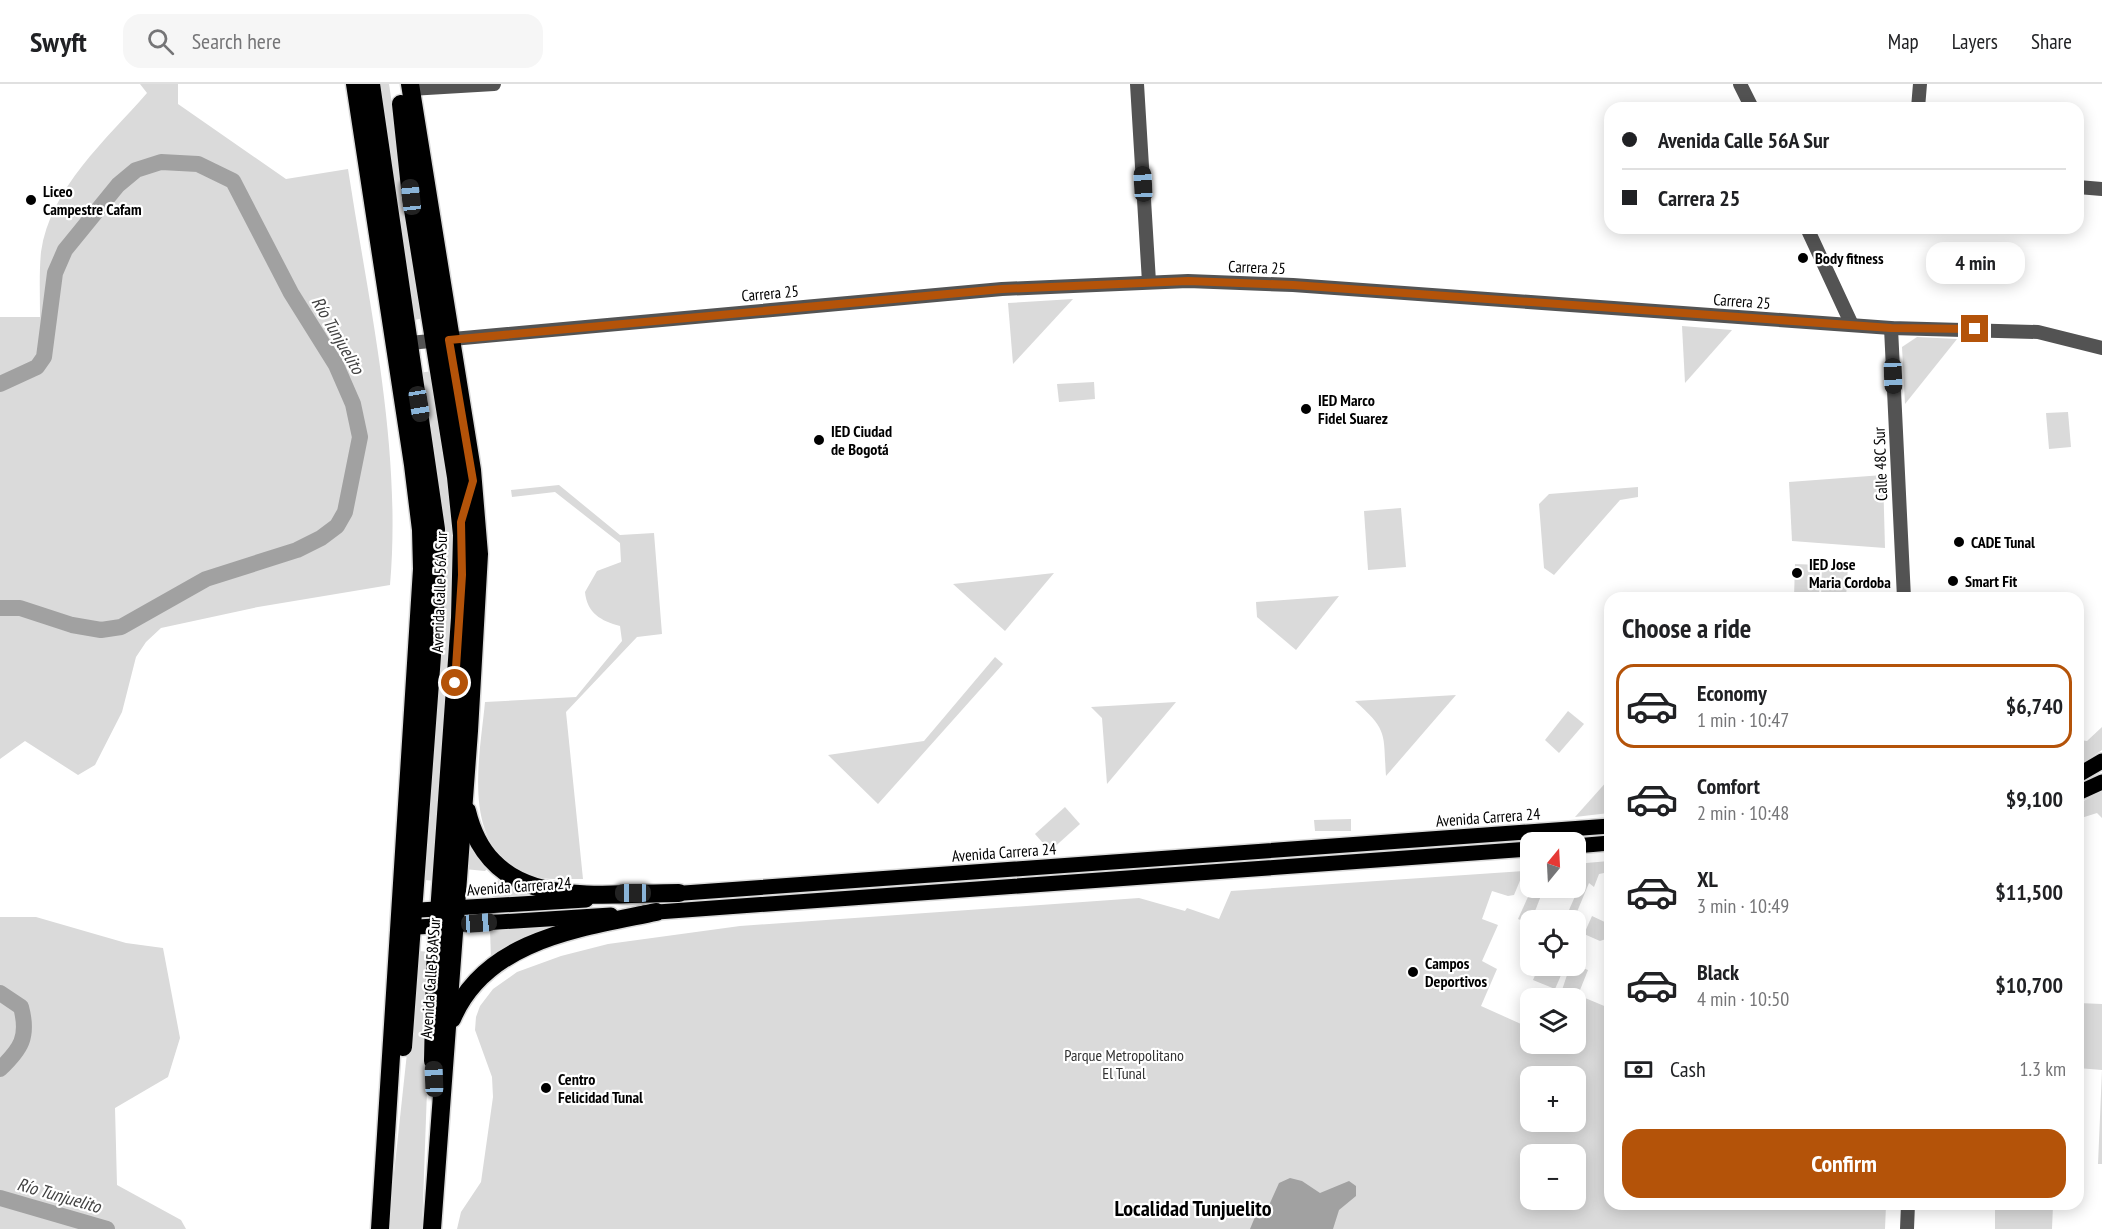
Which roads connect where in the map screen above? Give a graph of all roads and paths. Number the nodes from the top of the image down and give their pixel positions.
1 (355, 84) edge
2 (370, 84) edge
3 (494, 84) edge
4 (1137, 84) edge
5 (1740, 84) edge
6 (1920, 84) edge
7 (406, 86) edge
8 (1749, 102) edge
9 (1918, 102) edge
10 (362, 134) junction
11 (2084, 188) edge
12 (2102, 189) edge
13 (386, 192) junction
14 (411, 197) junction
15 (432, 230) junction
16 (1810, 234) edge
17 (1149, 282) junction
18 (1852, 325) junction
19 (1891, 328) junction
20 (441, 340) junction
21 (409, 343) junction
22 (2102, 348) edge
23 (473, 481) junction
24 (461, 522) junction
25 (1904, 592) edge
26 (418, 648) junction
27 (430, 690) junction
28 (2102, 761) edge
29 (2084, 772) edge
30 (2102, 782) edge
31 (2084, 790) edge
32 (464, 791) junction
33 (1604, 826) edge
34 (1604, 844) edge
35 (1586, 845) edge
36 (1520, 850) edge
37 (679, 893) junction
38 (656, 912) junction
39 (447, 917) junction
40 (407, 920) junction
41 (445, 1038) junction
42 (437, 1141) junction
43 (1908, 1210) edge
44 (380, 1229) edge
45 (432, 1229) edge
46 (1907, 1229) edge

1 - 10 highway, Avenida Calle 56A Sur
2 - 13 highway, Avenida Calle 56A Sur
3 - 7 street
4 - 17 street
5 - 8 street
6 - 9 street
7 - 14 highway, Avenida Calle 56A Sur
7 - 15 highway, Avenida Calle 56A Sur
10 - 13 highway
10 - 26 highway, Avenida Calle 56A Sur
11 - 12 street
13 - 21 highway, Avenida Calle 56A Sur
14 - 15 highway
14 - 20 highway, Avenida Calle 56A Sur
15 - 20 highway, Avenida Calle 56A Sur
16 - 18 street
17 - 18 street, Carrera 25
17 - 20 street, Carrera 25
18 - 19 street, Carrera 25
19 - 22 street, Carrera 25
19 - 25 street, Calle 48C Sur
20 - 21 street, Carrera 25
20 - 23 highway, Avenida Calle 56A Sur
20 - 24 highway, Avenida Calle 56A Sur
21 - 27 highway, Avenida Calle 56A Sur
23 - 24 highway
23 - 32 highway, Avenida Calle 56A Sur
24 - 39 highway, Avenida Calle 56A Sur
26 - 27 highway
26 - 40 highway, Avenida Calle 56A Sur
27 - 40 highway, Avenida Calle 56A Sur
28 - 29 main road
30 - 31 main road
32 - 37 highway
32 - 39 highway, Avenida Calle 56A Sur
33 - 37 main road, Avenida Carrera 24
34 - 35 main road
36 - 38 main road, Avenida Carrera 24
37 - 39 main road, Avenida Carrera 24
38 - 39 main road, Avenida Carrera 24
38 - 41 highway
39 - 40 main road, Avenida Carrera 24
39 - 41 highway, Avenida Calle 58A Sur
39 - 42 highway, Avenida Calle 56A Sur
40 - 44 highway
41 - 42 highway, Avenida Calle 58A Sur
42 - 45 highway, Avenida Calle 58A Sur
43 - 46 street

